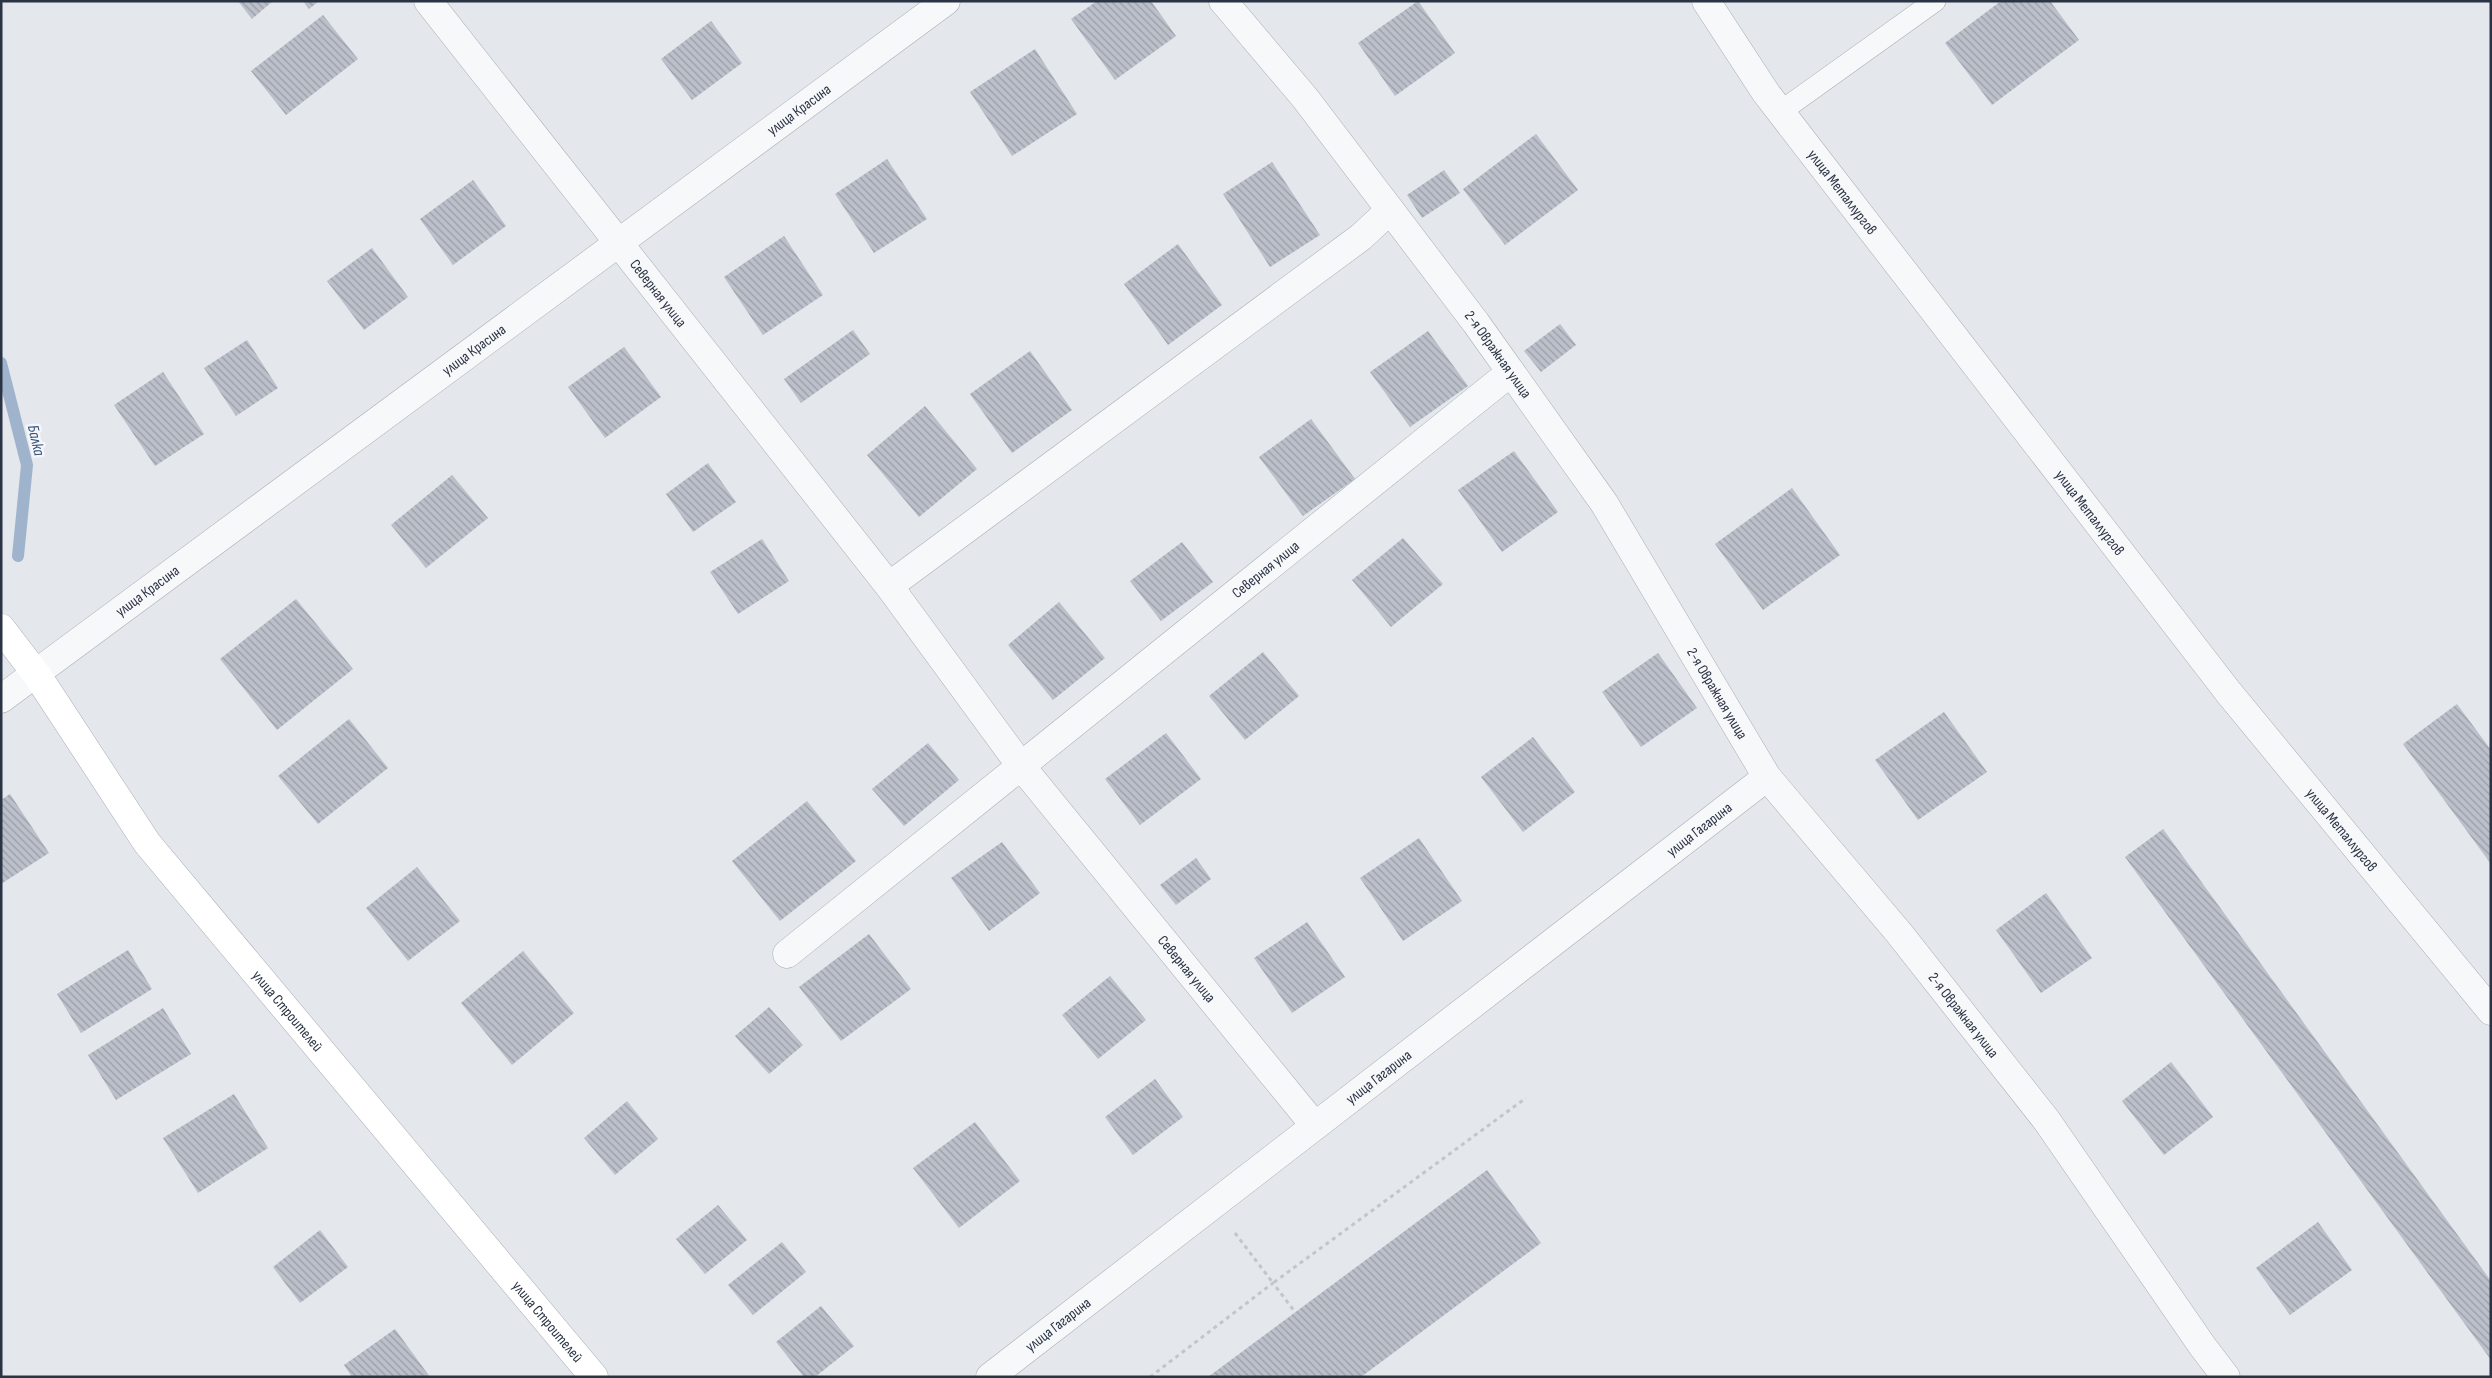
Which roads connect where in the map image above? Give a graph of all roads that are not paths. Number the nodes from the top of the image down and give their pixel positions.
1 (428, 1) edge
2 (946, 1) edge
3 (1223, 1) edge
4 (1706, 1) edge
5 (1935, 1) edge
6 (1780, 112) junction
7 (1390, 210) junction
8 (618, 244) junction
9 (1511, 372) junction
10 (890, 586) junction
11 (1, 628) edge
12 (36, 675) junction
13 (1, 700) edge
14 (1021, 766) junction
15 (1767, 777) junction
16 (787, 954) dead end
17 (2491, 1012) edge
18 (1315, 1126) junction
19 (594, 1377) edge
20 (990, 1377) edge
21 (2226, 1377) edge

1 - 8 street, Северная улица
2 - 8 street, улица Красина
3 - 7 street, 2-я Овражная улица
4 - 6 street, улица Металлургов
5 - 6 lane
6 - 17 street, улица Металлургов
7 - 9 street, 2-я Овражная улица
7 - 10 street
8 - 10 street, Северная улица
8 - 12 street, улица Красина
9 - 14 street, Северная улица
9 - 15 street, 2-я Овражная улица
10 - 14 street, Северная улица
11 - 12 street, улица Строителей
12 - 13 street, улица Красина
12 - 19 street, улица Строителей
14 - 16 street, Северная улица
14 - 18 street, Северная улица
15 - 18 street, улица Гагарина
15 - 21 street, 2-я Овражная улица
18 - 20 street, улица Гагарина

